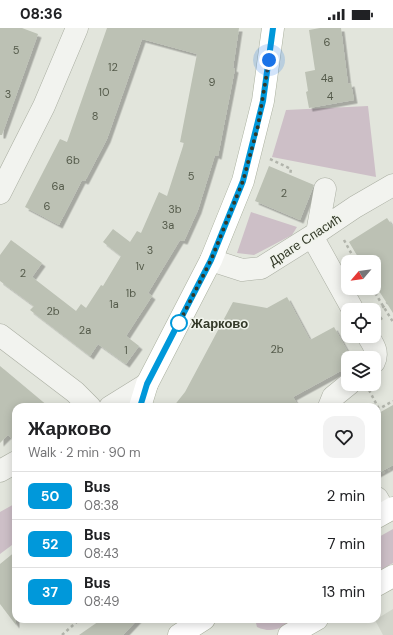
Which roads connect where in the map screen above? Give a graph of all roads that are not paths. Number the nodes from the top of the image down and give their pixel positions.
1 (77, 28) edge
2 (273, 28) edge
3 (393, 185) edge
4 (325, 190) dead end
5 (0, 193) edge
6 (315, 234) junction
7 (211, 260) junction
8 (361, 303) edge
9 (0, 335) edge
10 (147, 384) junction
11 (341, 390) edge
12 (86, 403) edge
13 (116, 403) edge
14 (141, 403) edge
15 (331, 403) edge
16 (12, 464) edge
17 (0, 472) edge
18 (393, 576) edge
19 (381, 583) edge
20 (310, 623) edge
21 (201, 624) edge
22 (180, 635) edge
23 (289, 635) edge

1 - 5 street
2 - 7 main road
3 - 6 street, Драге Спасић
4 - 6 street
6 - 7 street, Драге Спасић
6 - 8 street
7 - 10 main road
9 - 12 street
10 - 13 street
10 - 14 main road
11 - 15 street
16 - 17 street
18 - 19 main road
20 - 23 main road
21 - 22 main road

